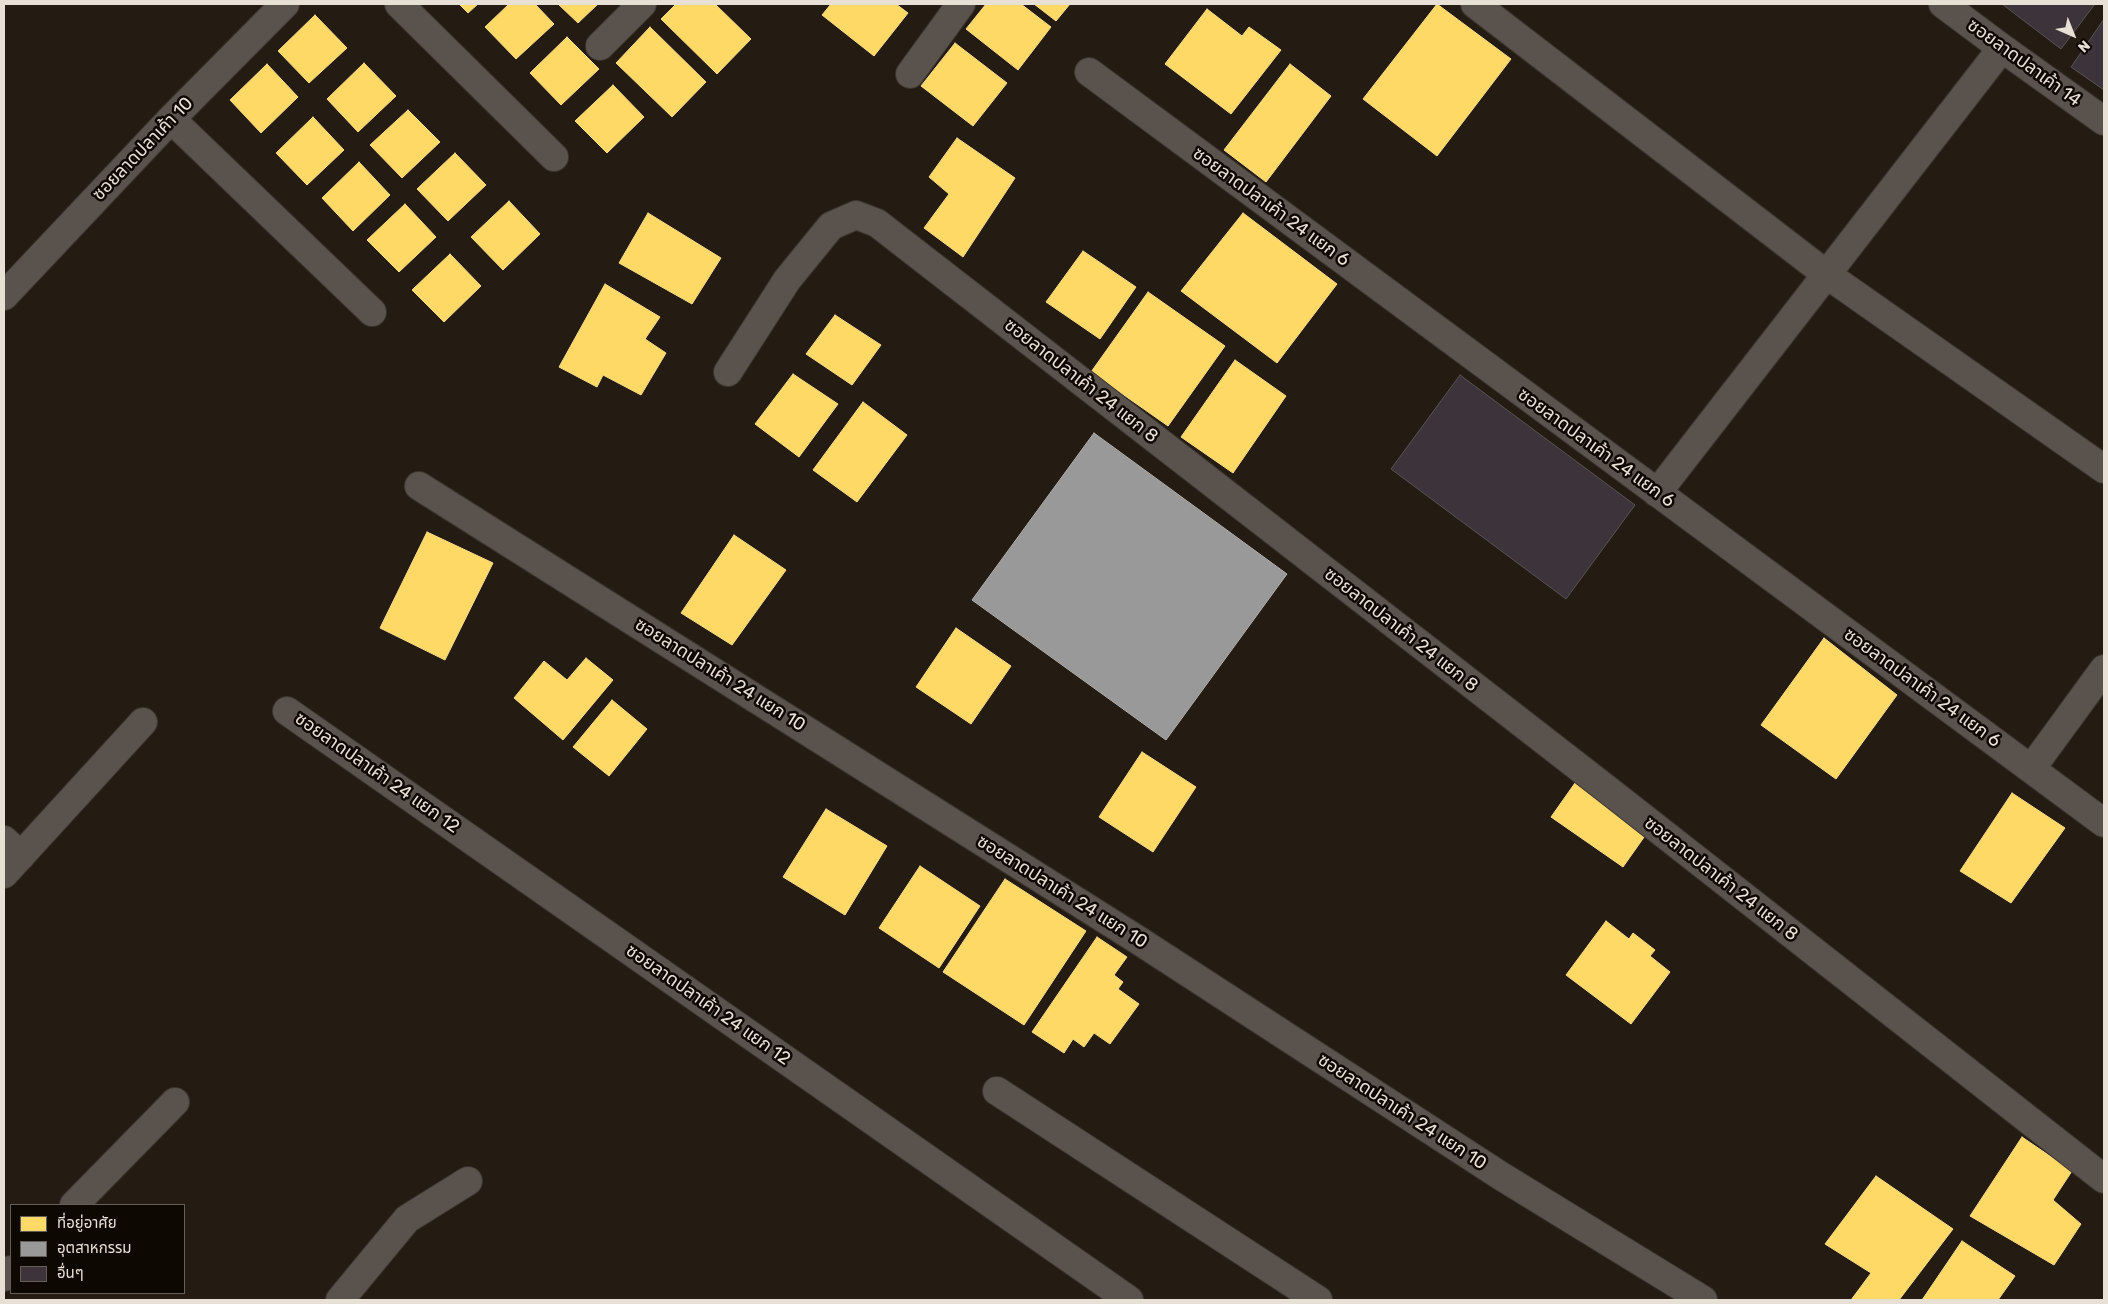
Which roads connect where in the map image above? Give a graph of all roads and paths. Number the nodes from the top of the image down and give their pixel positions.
1 (285, 4) edge
2 (399, 4) edge
3 (642, 4) edge
4 (961, 4) edge
5 (1475, 4) edge
6 (1944, 4) edge
7 (600, 46) dead end
8 (2002, 48) junction
9 (1088, 72) dead end
10 (910, 74) dead end
11 (171, 119) junction
12 (2104, 121) edge
13 (554, 157) dead end
14 (1826, 274) junction
15 (4, 296) edge
16 (372, 312) dead end
17 (728, 372) dead end
18 (2104, 469) edge
19 (419, 486) dead end
20 (1657, 493) junction
21 (2104, 669) edge
22 (288, 710) dead end
23 (143, 722) dead end
24 (2031, 768) junction
25 (2104, 822) edge
26 (10, 857) edge
27 (997, 1091) dead end
28 (175, 1102) dead end
29 (2104, 1179) edge
30 (468, 1181) dead end
31 (75, 1204) edge
32 (340, 1300) edge
33 (1129, 1300) edge
34 (1318, 1300) edge
35 (1703, 1300) edge

1 - 11 street, ซอยลาดปลาเค้า 10
2 - 13 street
3 - 7 street
4 - 10 street
5 - 14 street
6 - 8 street, ซอยลาดปลาเค้า 14
8 - 12 street, ซอยลาดปลาเค้า 14
8 - 14 street
9 - 20 street, ซอยลาดปลาเค้า 24 แยก 6
11 - 15 street, ซอยลาดปลาเค้า 10
11 - 16 street
14 - 18 street
14 - 20 street
17 - 29 street, ซอยลาดปลาเค้า 24 แยก 8
19 - 35 street, ซอยลาดปลาเค้า 24 แยก 10
20 - 24 street, ซอยลาดปลาเค้า 24 แยก 6
21 - 24 street
22 - 33 street, ซอยลาดปลาเค้า 24 แยก 12
23 - 26 street
24 - 25 street, ซอยลาดปลาเค้า 24 แยก 6
27 - 34 street
28 - 31 street
30 - 32 street

